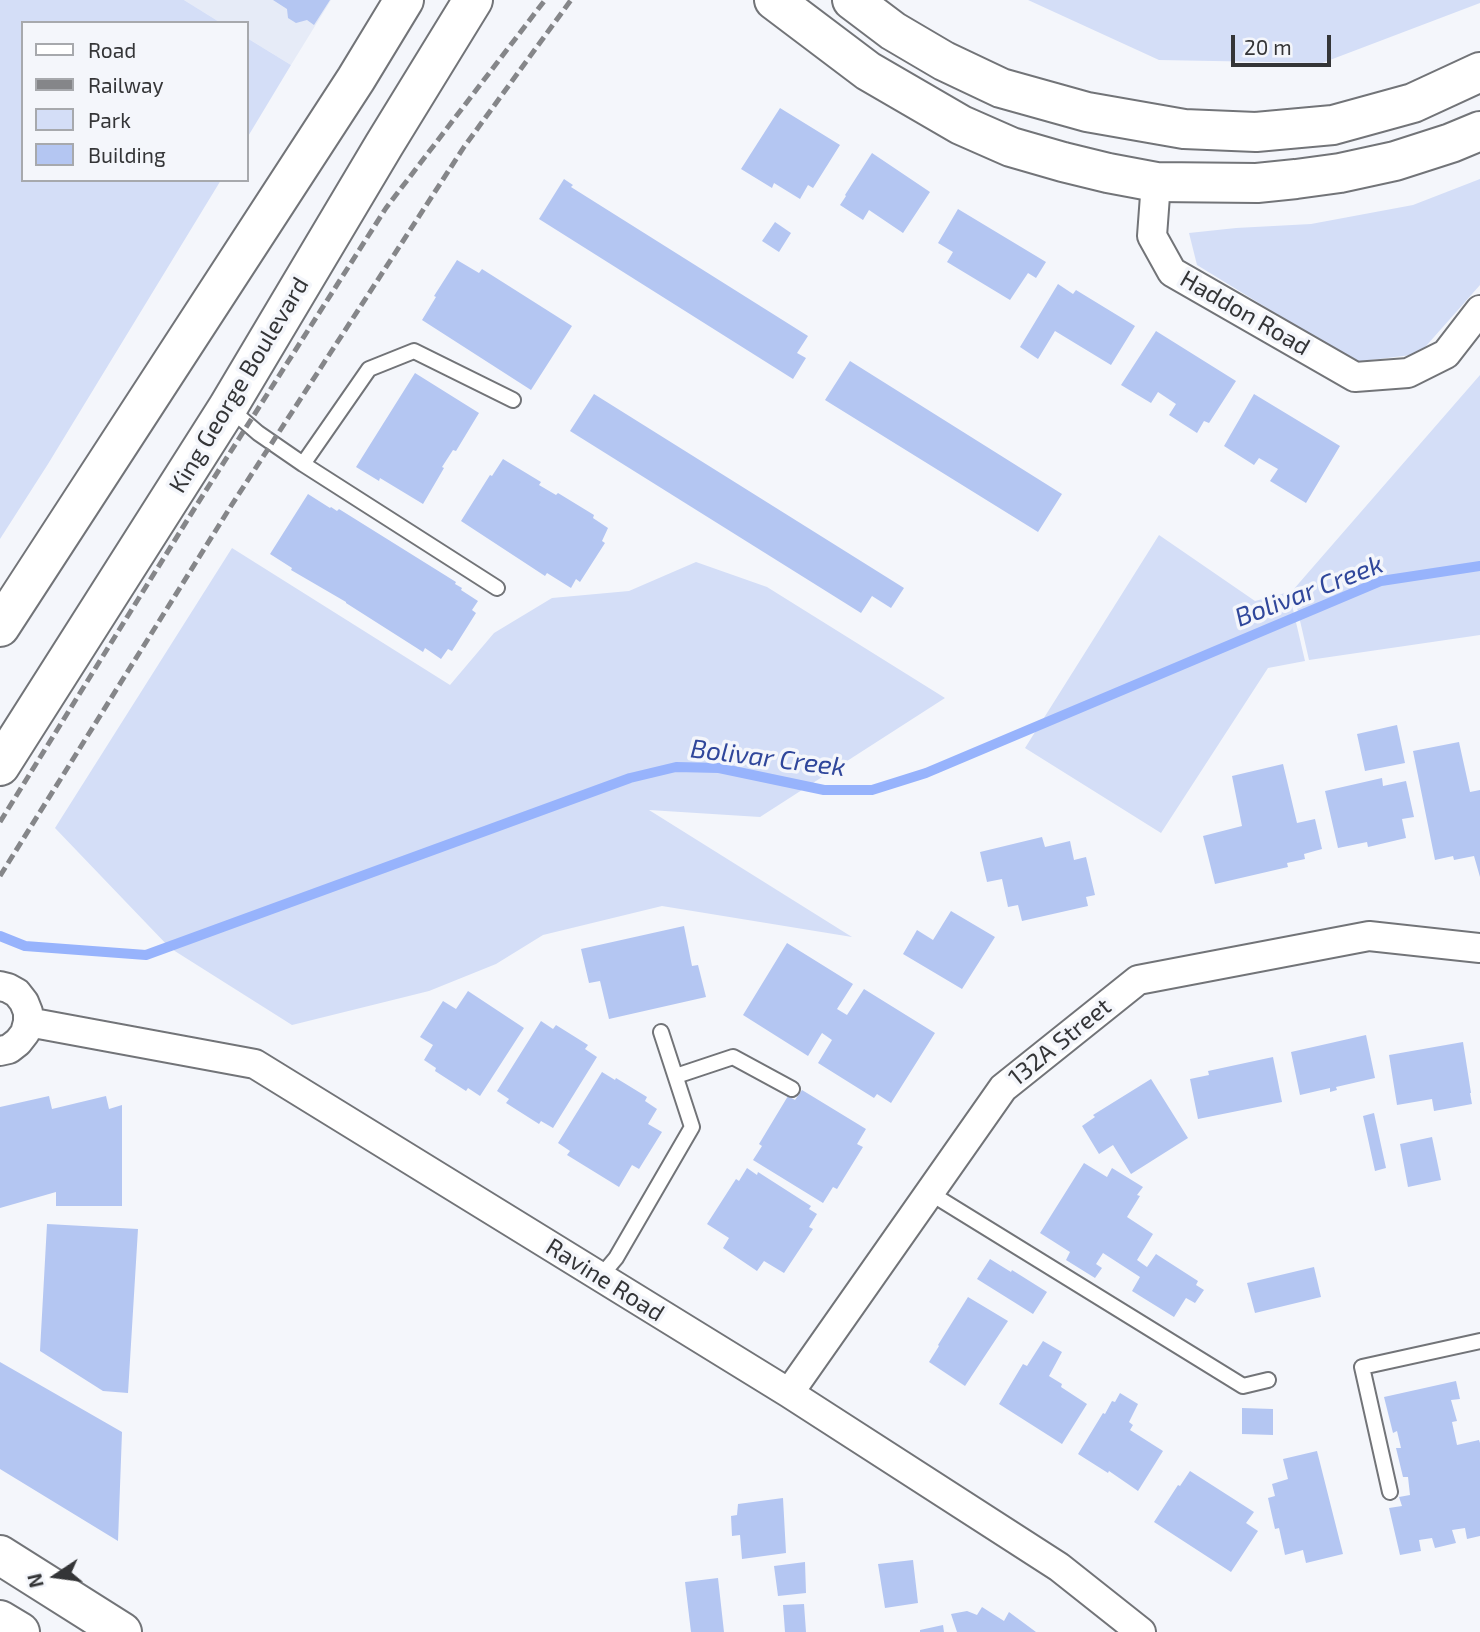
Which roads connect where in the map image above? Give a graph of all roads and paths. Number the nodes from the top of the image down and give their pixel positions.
1 (404, 0) edge
2 (473, 0) edge
3 (774, 0) edge
4 (852, 0) edge
5 (1480, 72) edge
6 (1480, 131) edge
7 (1156, 182) junction
8 (1480, 310) edge
9 (513, 400) dead end
10 (228, 407) junction
11 (303, 464) junction
12 (497, 588) dead end
13 (0, 627) edge
14 (0, 766) edge
15 (1480, 948) edge
16 (0, 986) edge
17 (28, 1022) junction
18 (661, 1032) dead end
19 (0, 1051) edge
20 (676, 1076) junction
21 (792, 1089) dead end
22 (930, 1193) junction
23 (600, 1277) junction
24 (1480, 1341) edge
25 (1268, 1380) dead end
26 (789, 1393) junction
27 (1390, 1492) dead end
28 (0, 1555) edge
29 (0, 1620) edge
30 (20, 1632) edge
31 (122, 1632) edge
32 (1141, 1632) edge

1 - 13 main road
2 - 10 main road, King George Boulevard
3 - 7 main road
4 - 5 main road
6 - 7 main road
7 - 8 street, Haddon Road
9 - 11 lane
10 - 11 lane
10 - 14 main road, King George Boulevard
11 - 12 lane
15 - 22 street, 132A Street
16 - 17 street
17 - 19 street
17 - 23 street, Ravine Road
18 - 20 lane
20 - 21 lane
20 - 23 lane
22 - 25 lane
22 - 26 street, 132A Street
23 - 26 street, Ravine Road
24 - 27 lane
26 - 32 street, Ravine Road
28 - 31 main road
29 - 30 main road

